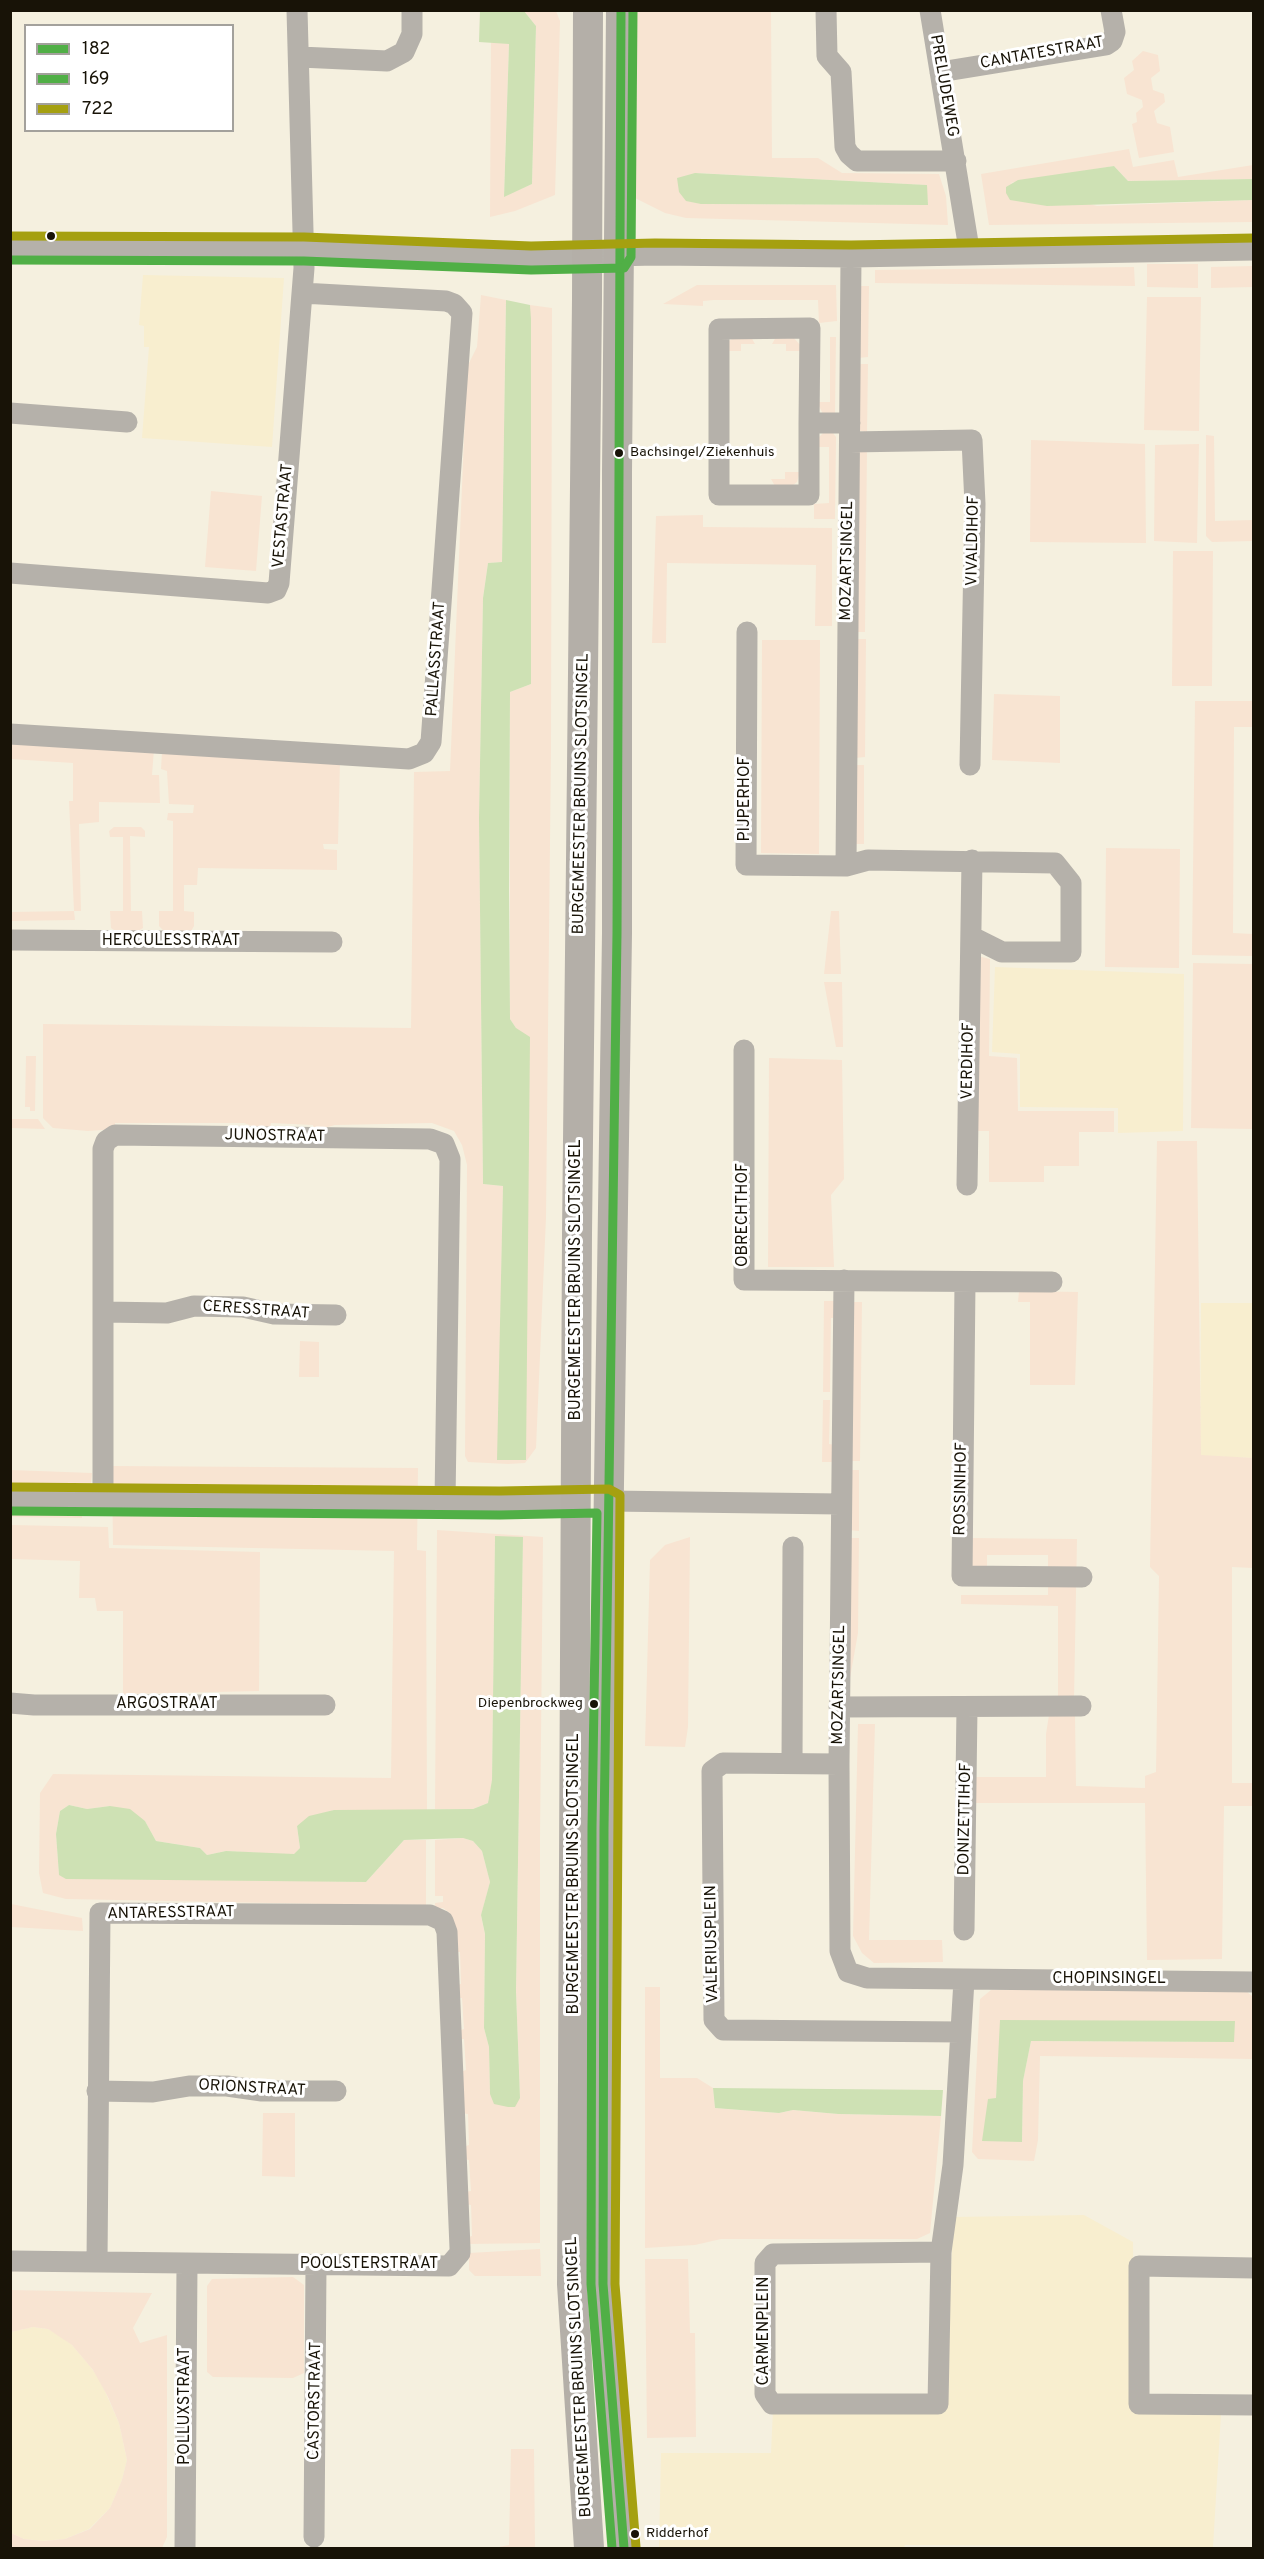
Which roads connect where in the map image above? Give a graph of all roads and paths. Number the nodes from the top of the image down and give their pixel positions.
1 (297, 10) edge
2 (412, 10) edge
3 (588, 10) edge
4 (621, 10) edge
5 (826, 10) edge
6 (930, 10) edge
7 (1111, 10) edge
8 (300, 57) junction
9 (940, 72) junction
10 (956, 161) junction
11 (10, 248) edge
12 (304, 249) junction
13 (1254, 250) edge
14 (970, 255) junction
15 (587, 257) junction
16 (619, 257) junction
17 (851, 257) junction
18 (302, 292) junction
19 (10, 413) edge
20 (127, 422) dead end
21 (809, 423) junction
22 (850, 432) junction
23 (10, 573) edge
24 (747, 632) dead end
25 (10, 734) edge
26 (970, 765) dead end
27 (972, 860) junction
28 (846, 866) junction
29 (972, 937) junction
30 (10, 940) edge
31 (332, 942) dead end
32 (744, 1050) dead end
33 (967, 1185) dead end
34 (844, 1280) junction
35 (965, 1282) junction
36 (1052, 1282) dead end
37 (105, 1312) junction
38 (336, 1316) dead end
39 (10, 1498) edge
40 (103, 1498) junction
41 (445, 1501) junction
42 (609, 1501) junction
43 (577, 1502) junction
44 (840, 1504) junction
45 (793, 1547) dead end
46 (1082, 1577) dead end
47 (10, 1702) edge
48 (325, 1705) dead end
49 (1082, 1706) dead end
50 (839, 1707) junction
51 (967, 1708) junction
52 (792, 1762) junction
53 (839, 1764) junction
54 (443, 1921) joint
55 (964, 1930) dead end
56 (964, 1980) junction
57 (1254, 1982) edge
58 (961, 2032) junction
59 (97, 2091) junction
60 (336, 2091) dead end
61 (941, 2252) junction
62 (10, 2261) edge
63 (97, 2262) junction
64 (187, 2264) junction
65 (316, 2265) junction
66 (1254, 2268) edge
67 (1254, 2405) edge
68 (314, 2537) dead end
69 (185, 2548) edge
70 (589, 2548) edge
71 (624, 2548) edge

1 - 8 street, VESTASTRAAT
2 - 8 street
3 - 15 main road, BURGEMEESTER BRUINS SLOTSINGEL
4 - 16 main road, BURGEMEESTER BRUINS SLOTSINGEL
5 - 10 street, PRELUDEWEG
6 - 9 street, PRELUDEWEG
7 - 9 street, CANTATESTRAAT
8 - 12 street, VESTASTRAAT
9 - 10 street, PRELUDEWEG
10 - 14 street, PRELUDEWEG
11 - 12 street
12 - 15 street
12 - 18 street, VESTASTRAAT
13 - 14 street
14 - 17 street
15 - 16 street
15 - 43 main road, BURGEMEESTER BRUINS SLOTSINGEL
16 - 17 street
16 - 42 main road, BURGEMEESTER BRUINS SLOTSINGEL
17 - 22 street, MOZARTSINGEL
18 - 23 street, VESTASTRAAT
18 - 25 street, PALLASSTRAAT
19 - 20 street
21 - 21 street
21 - 22 street
22 - 26 street, VIVALDIHOF
22 - 28 street, MOZARTSINGEL
24 - 28 street, PIJPERHOF
27 - 28 street
27 - 29 street, VERDIHOF
27 - 29 street
29 - 33 street, VERDIHOF
30 - 31 street, HERCULESSTRAAT
32 - 34 street, OBRECHTHOF
34 - 35 street
34 - 44 street, MOZARTSINGEL
35 - 36 street
35 - 46 street, ROSSINIHOF
37 - 38 street, CERESSTRAAT
37 - 40 street, JUNOSTRAAT
37 - 41 street, JUNOSTRAAT
39 - 40 street
40 - 41 street
41 - 43 street
42 - 43 main road
42 - 44 street
42 - 71 main road, BURGEMEESTER BRUINS SLOTSINGEL
43 - 70 main road, BURGEMEESTER BRUINS SLOTSINGEL
44 - 50 street, MOZARTSINGEL
45 - 52 street
47 - 48 street, ARGOSTRAAT
49 - 51 street
50 - 51 street
50 - 53 street, MOZARTSINGEL
51 - 55 street, DONIZETTIHOF
52 - 53 street, VALERIUSPLEIN
52 - 58 street, VALERIUSPLEIN
53 - 56 street, MOZARTSINGEL
54 - 59 street, ANTARESSTRAAT
54 - 65 street, POOLSTERSTRAAT
56 - 57 street, CHOPINSINGEL
56 - 58 street, CARMENPLEIN
58 - 61 street, CARMENPLEIN
59 - 60 street, ORIONSTRAAT
59 - 63 street, ANTARESSTRAAT
61 - 61 street, CARMENPLEIN
62 - 63 street, POOLSTERSTRAAT
63 - 64 street, POOLSTERSTRAAT
64 - 65 street, POOLSTERSTRAAT
64 - 69 street, POLLUXSTRAAT
65 - 68 street, CASTORSTRAAT
66 - 67 street

